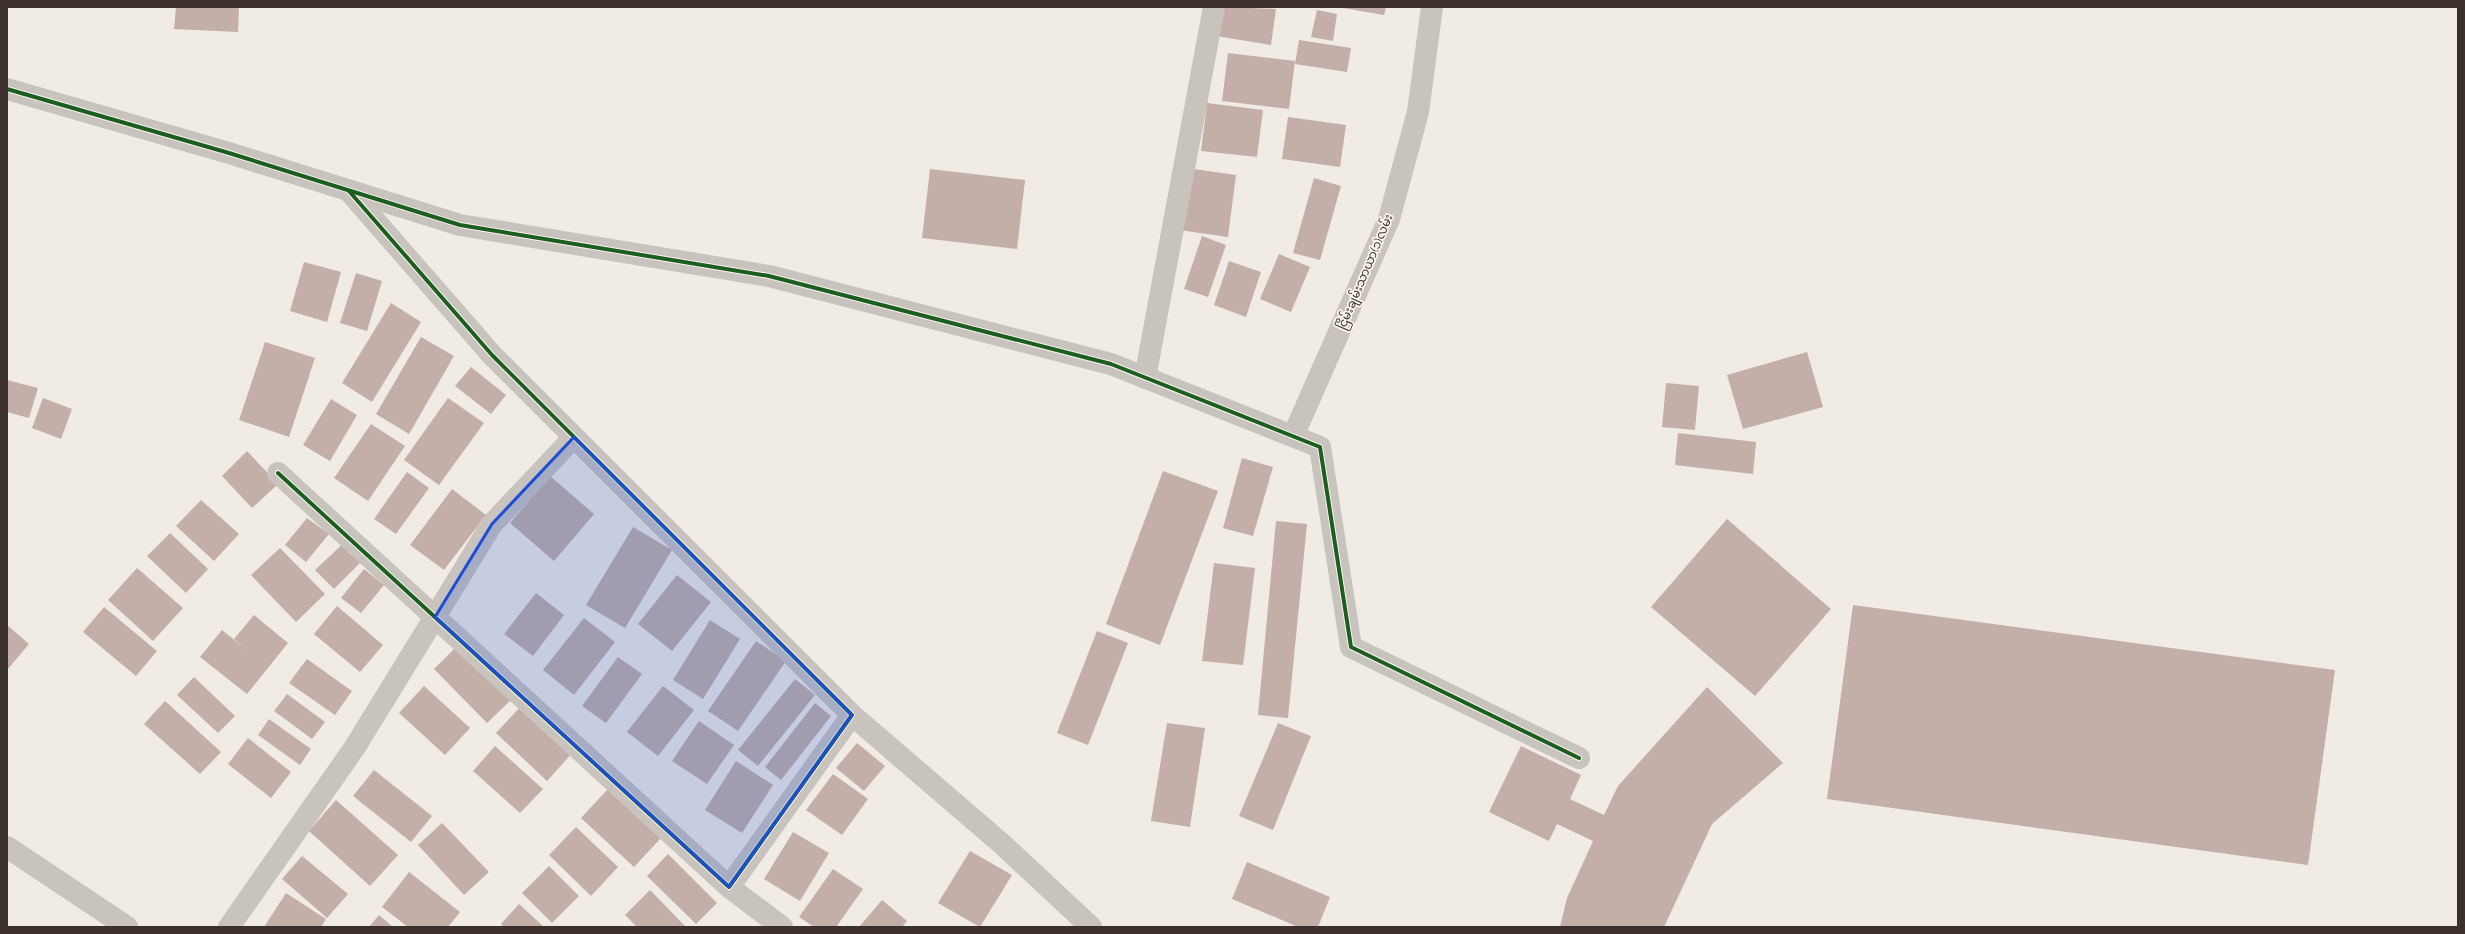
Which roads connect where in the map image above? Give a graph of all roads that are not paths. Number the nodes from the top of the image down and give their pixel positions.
1 (1214, 7) edge
2 (1432, 7) edge
3 (7, 89) edge
4 (349, 191) junction
5 (1145, 378) junction
6 (1293, 436) junction
7 (574, 437) junction
8 (278, 473) dead end
9 (435, 617) junction
10 (852, 715) junction
11 (1579, 758) dead end
12 (7, 847) edge
13 (730, 887) junction
14 (127, 927) edge
15 (229, 927) edge
16 (782, 927) edge
17 (1091, 927) edge

1 - 5 street
2 - 6 street, ငြိမ်းချမ်းသာယာ(၁)လမ်း
3 - 4 street
4 - 5 street
4 - 7 street
5 - 6 street
6 - 11 street
7 - 9 street
7 - 10 street
8 - 9 street
9 - 13 street
9 - 15 street
10 - 13 street
10 - 17 street
12 - 14 street
13 - 16 street

